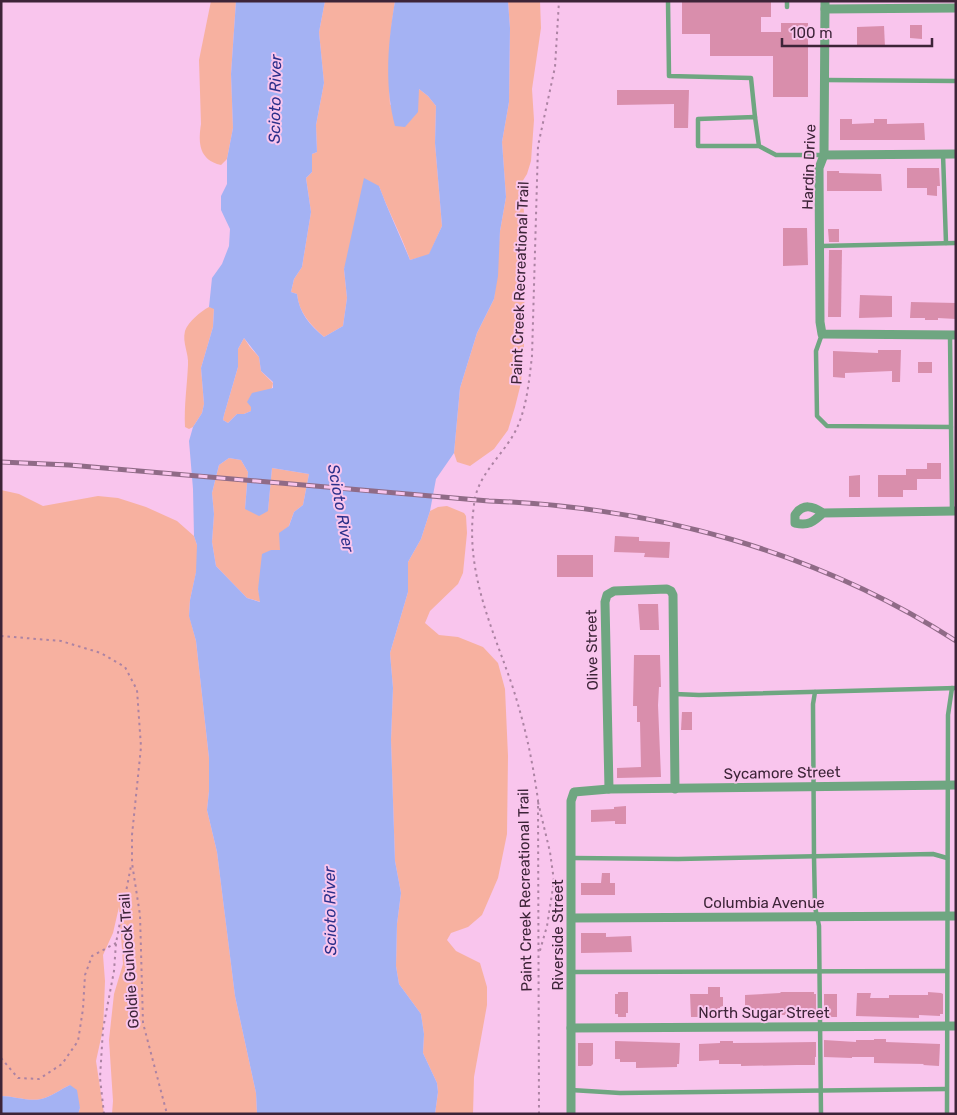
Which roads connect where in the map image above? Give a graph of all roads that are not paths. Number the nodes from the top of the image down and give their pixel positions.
1 (668, 1) edge
2 (825, 5) edge
3 (956, 8) edge
4 (825, 80) junction
5 (956, 81) edge
6 (754, 117) junction
7 (759, 146) junction
8 (943, 154) junction
9 (956, 154) edge
10 (824, 155) junction
11 (946, 243) junction
12 (956, 243) edge
13 (821, 246) junction
14 (822, 334) junction
15 (953, 335) edge
16 (950, 427) junction
17 (954, 511) edge
18 (823, 514) dead end
19 (954, 688) edge
20 (815, 692) junction
21 (674, 694) junction
22 (951, 785) edge
23 (813, 786) junction
24 (609, 789) junction
25 (675, 789) junction
26 (814, 856) junction
27 (572, 858) junction
28 (947, 858) junction
29 (818, 916) junction
30 (952, 916) edge
31 (572, 918) junction
32 (820, 971) junction
33 (947, 971) junction
34 (572, 972) junction
35 (819, 1026) junction
36 (951, 1026) edge
37 (572, 1028) junction
38 (571, 1090) junction
39 (820, 1090) junction
40 (946, 1090) junction
41 (571, 1114) edge
42 (821, 1114) edge
43 (947, 1114) edge

1 - 6 lane
2 - 3 street
2 - 4 street, Hardin Drive
4 - 5 lane
4 - 10 street, Hardin Drive
6 - 7 lane
6 - 7 lane
7 - 10 lane
8 - 9 street
8 - 10 street
8 - 11 lane
10 - 13 street, Hardin Drive
11 - 12 lane
11 - 13 lane
13 - 14 street, Hardin Drive
14 - 15 street
14 - 16 lane
15 - 16 lane
16 - 17 lane
17 - 18 street
19 - 20 lane
19 - 22 lane
20 - 21 lane
20 - 23 lane
21 - 24 street, Olive Street
21 - 25 street, Olive Street
22 - 23 street, Sycamore Street
22 - 28 lane
23 - 25 street, Sycamore Street
23 - 26 lane
24 - 25 street, Sycamore Street
24 - 27 street, Riverside Street
26 - 27 lane
26 - 28 lane
26 - 29 lane
27 - 31 street, Riverside Street
28 - 30 lane
29 - 30 street, Columbia Avenue
29 - 31 street, Columbia Avenue
29 - 32 lane
30 - 33 lane
31 - 34 street, Riverside Street
32 - 33 lane
32 - 34 lane
32 - 35 lane
33 - 36 lane
34 - 37 street, Riverside Street
35 - 36 street, North Sugar Street
35 - 37 street, North Sugar Street
35 - 39 lane
36 - 40 lane
37 - 38 street, Riverside Street
38 - 39 lane
38 - 41 street, Riverside Street
39 - 40 lane
39 - 42 lane
40 - 43 lane

